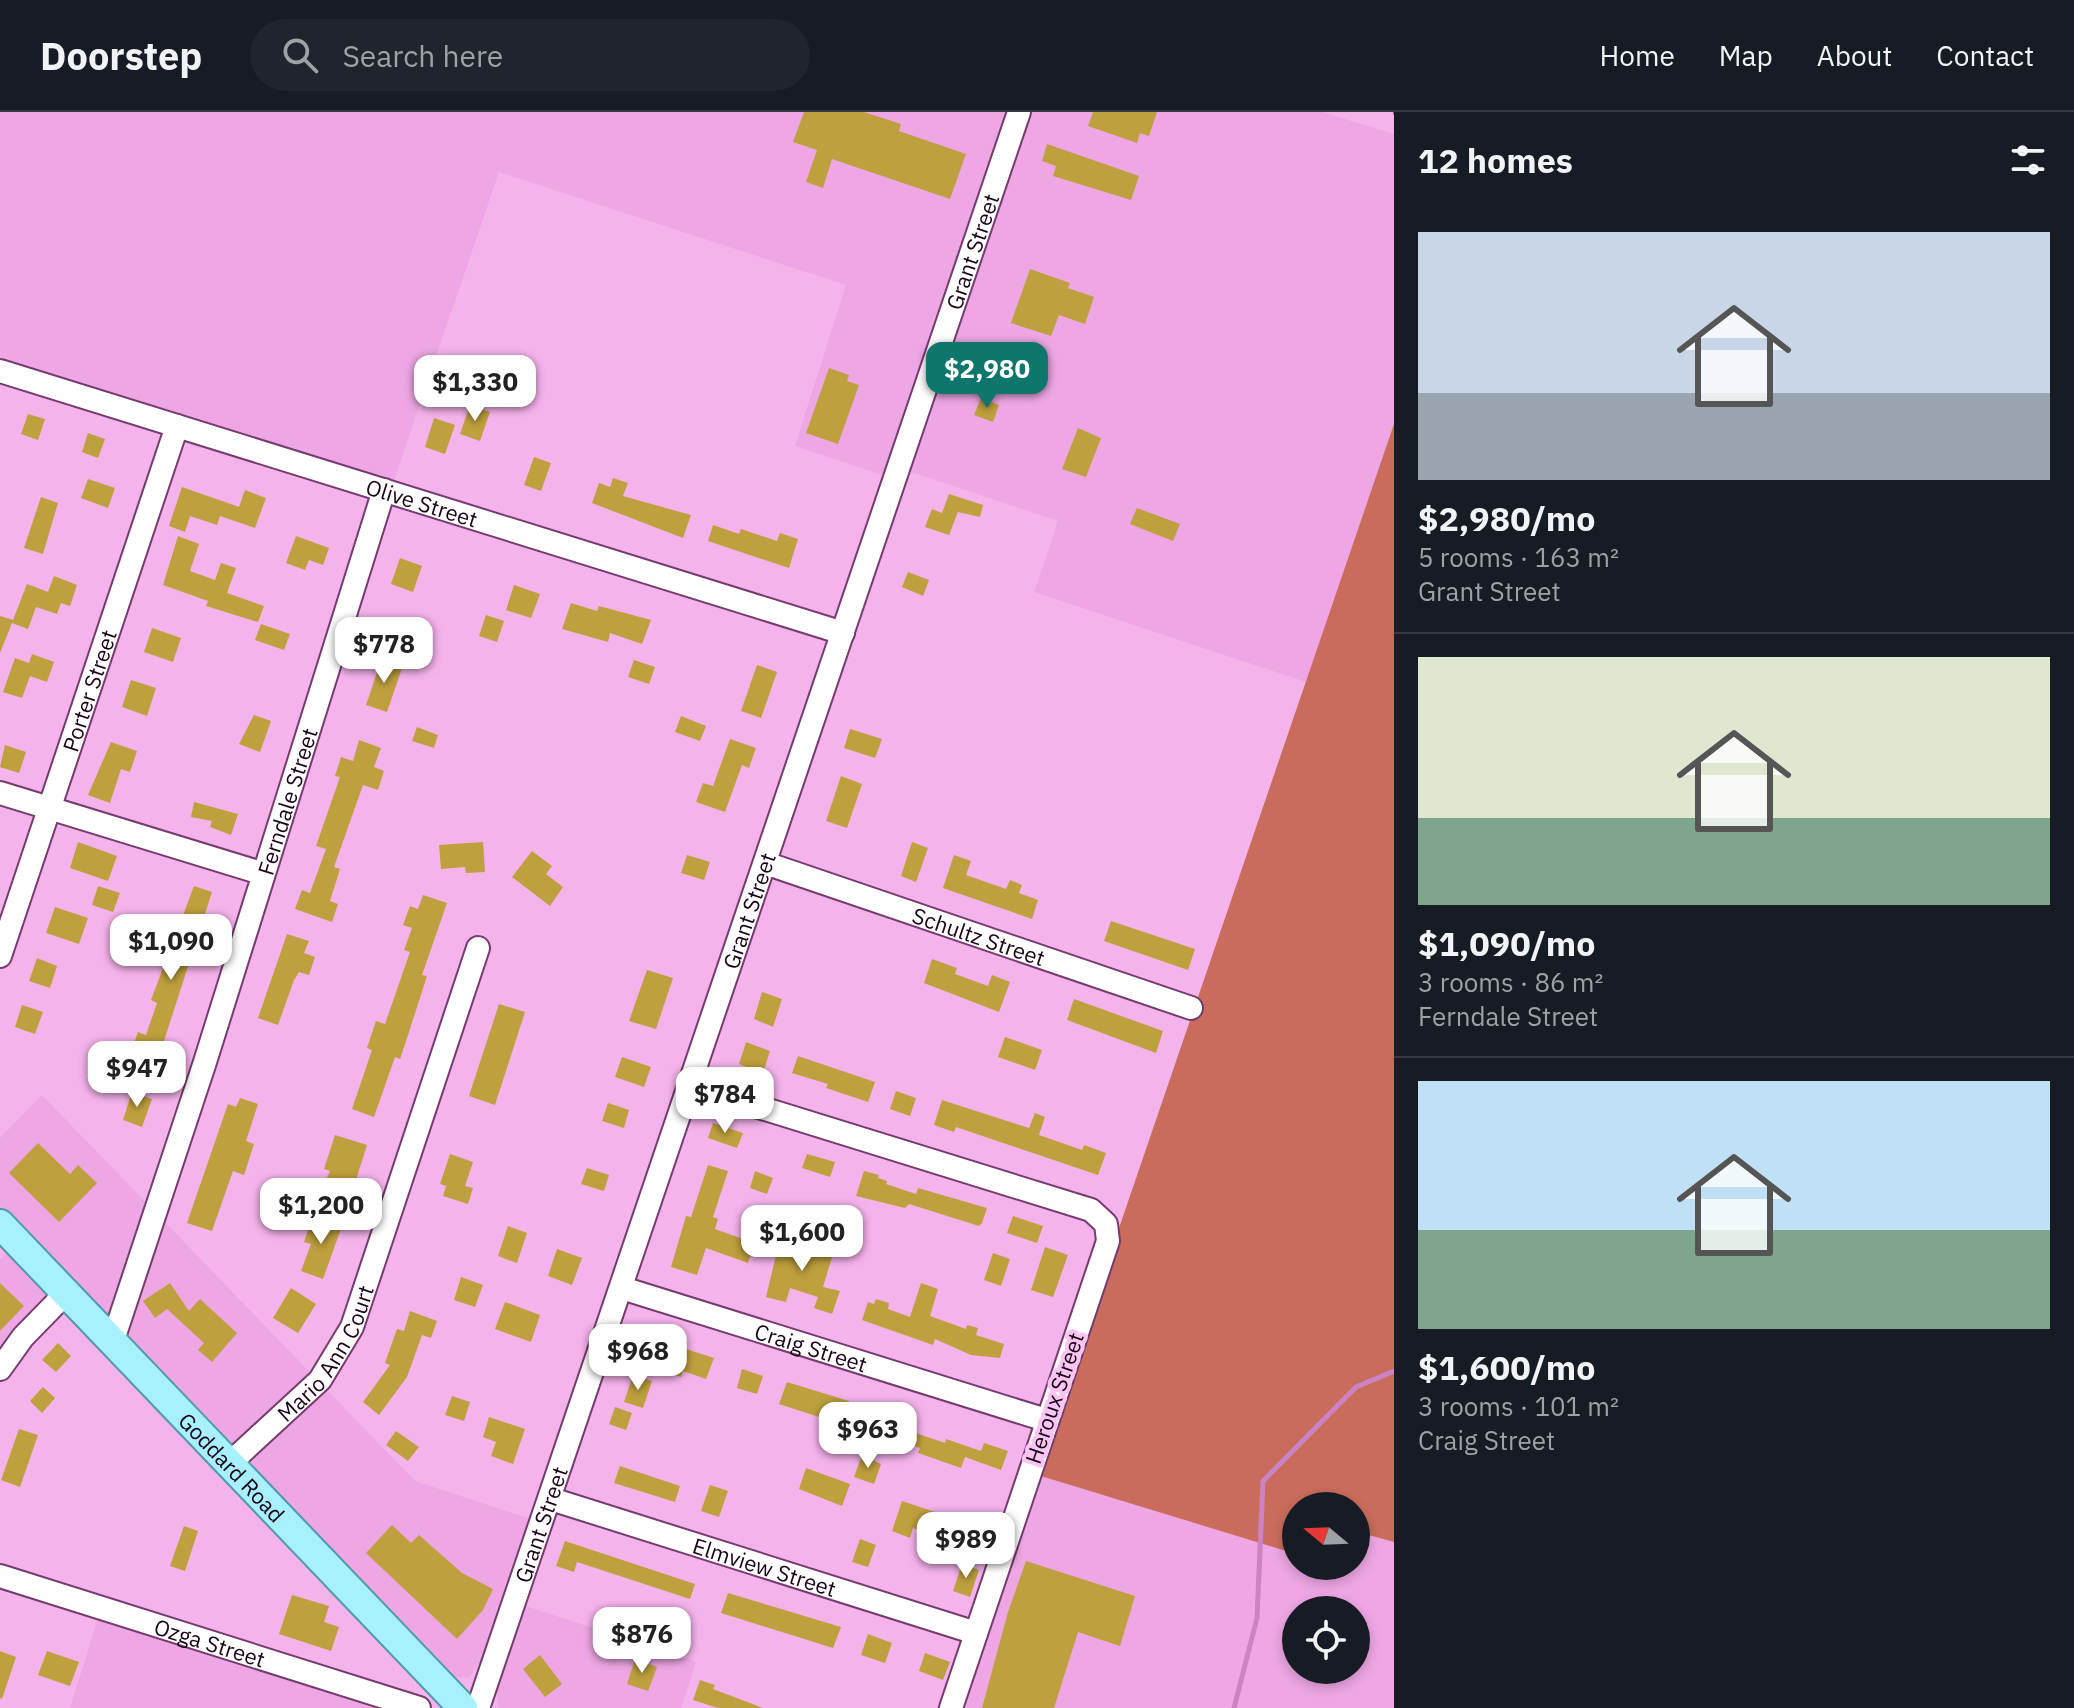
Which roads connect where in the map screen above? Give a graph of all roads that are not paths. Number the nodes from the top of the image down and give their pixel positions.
1 (1019, 112) edge
2 (0, 371) edge
3 (177, 426) junction
4 (384, 490) junction
5 (843, 633) junction
6 (0, 793) edge
7 (50, 810) junction
8 (765, 863) junction
9 (261, 873) junction
10 (478, 948) dead end
11 (0, 956) edge
12 (1191, 1008) dead end
13 (691, 1086) junction
14 (0, 1224) edge
15 (622, 1288) junction
16 (66, 1293) junction
17 (113, 1340) junction
18 (0, 1369) edge
19 (1046, 1420) junction
20 (230, 1463) junction
21 (551, 1499) junction
22 (0, 1576) edge
23 (976, 1633) junction
24 (419, 1708) edge
25 (463, 1708) edge
26 (478, 1708) edge
27 (951, 1708) edge

1 - 5 street, Grant Street
2 - 3 street, Olive Street
3 - 4 street, Olive Street
3 - 7 street, Porter Street
4 - 5 street, Olive Street
4 - 9 street, Ferndale Street
5 - 8 street, Grant Street
6 - 7 street
7 - 9 street
7 - 11 street, Porter Street
8 - 12 street, Schultz Street
8 - 13 street, Grant Street
9 - 17 street, Ferndale Street
10 - 20 street, Mario Ann Court
13 - 15 street, Grant Street
13 - 19 street, Heroux Street
14 - 16 main road, Goddard Road
15 - 19 street, Craig Street
15 - 21 street, Grant Street
16 - 17 main road, Goddard Road
16 - 18 street
17 - 20 main road, Goddard Road
19 - 23 street, Heroux Street
20 - 25 main road, Goddard Road
21 - 23 street, Elmview Street
21 - 26 street, Grant Street
22 - 24 street, Ozga Street
23 - 27 street, Heroux Street

